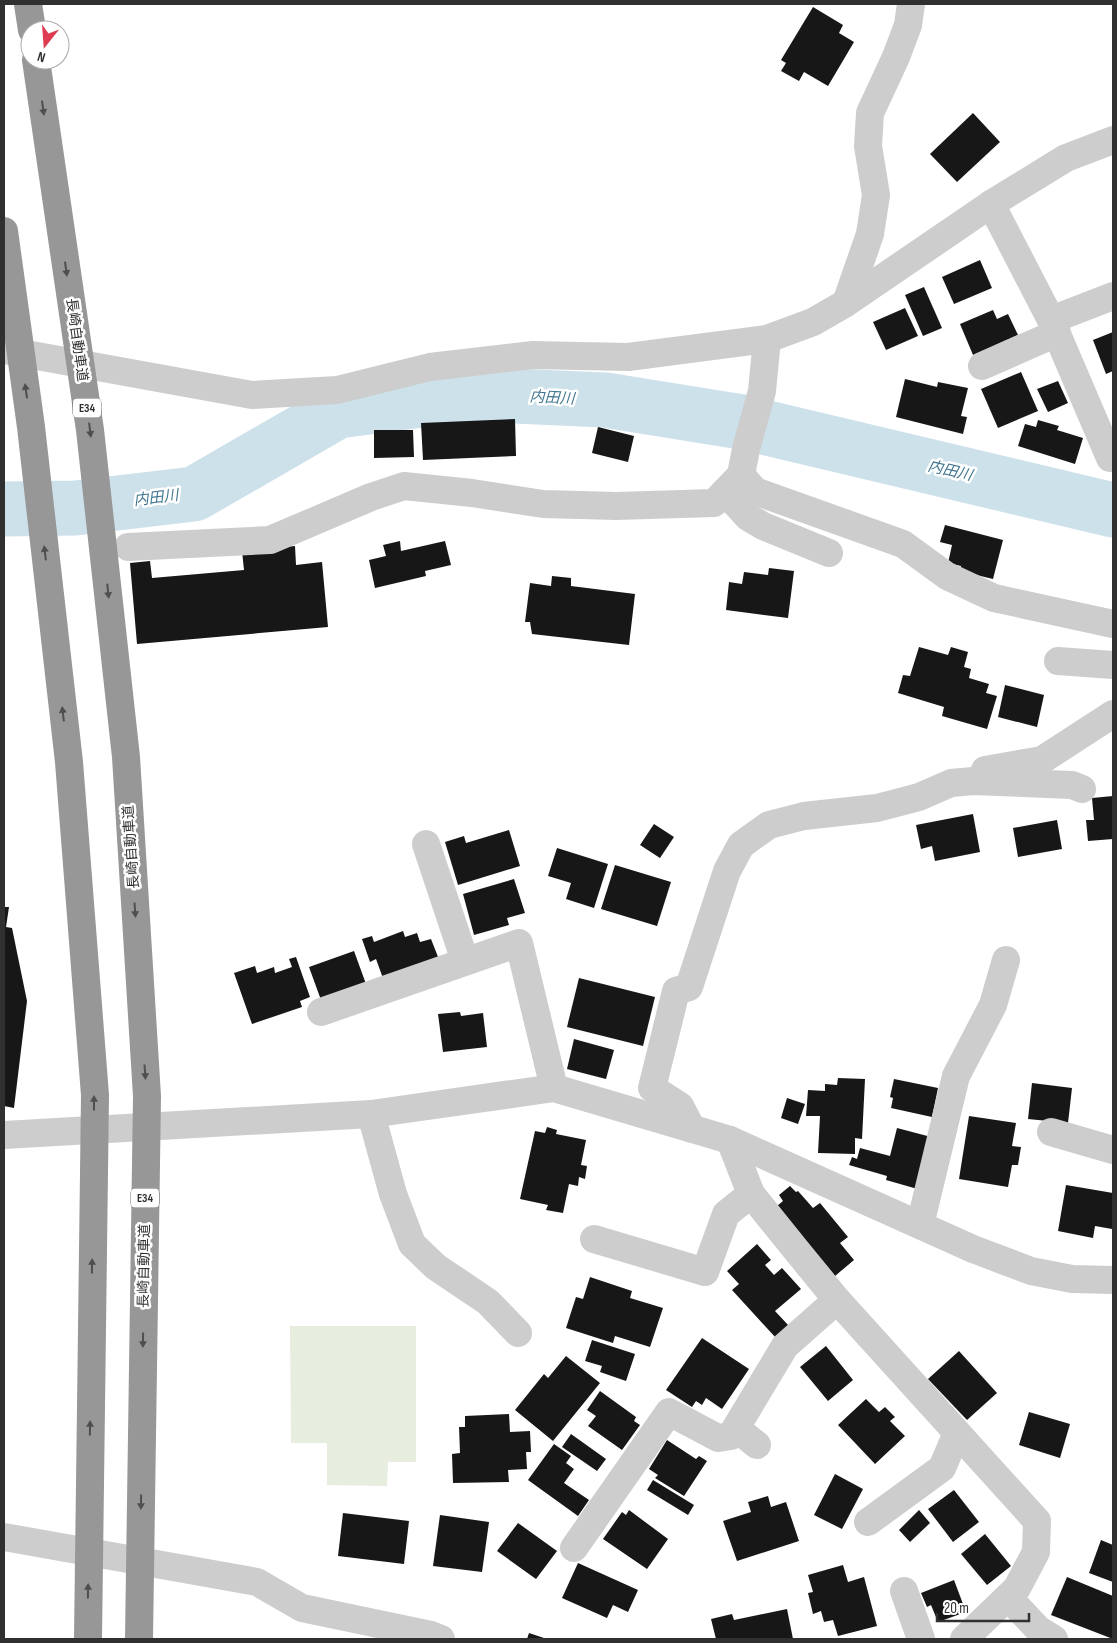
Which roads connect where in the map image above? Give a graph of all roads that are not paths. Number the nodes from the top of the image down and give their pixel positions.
1 (28, 4) edge
2 (911, 4) edge
3 (30, 20) edge
4 (37, 70) edge
5 (1113, 140) edge
6 (992, 204) junction
7 (4, 231) edge
8 (1113, 296) edge
9 (846, 303) junction
10 (1054, 326) junction
11 (767, 339) junction
12 (4, 350) edge
13 (982, 366) dead end
14 (1113, 456) edge
15 (733, 484) junction
16 (128, 547) dead end
17 (829, 553) dead end
18 (1113, 624) edge
19 (1058, 661) dead end
20 (1113, 665) edge
21 (1113, 714) edge
22 (973, 781) junction
23 (1082, 789) dead end
24 (426, 844) dead end
25 (1006, 960) dead end
26 (465, 961) junction
27 (321, 1012) dead end
28 (554, 1088) junction
29 (371, 1114) junction
30 (692, 1129) junction
31 (1051, 1132) dead end
32 (4, 1135) edge
33 (730, 1140) junction
34 (1113, 1150) edge
35 (751, 1194) junction
36 (920, 1225) junction
37 (594, 1239) dead end
38 (1113, 1280) edge
39 (837, 1300) junction
40 (518, 1333) dead end
41 (736, 1428) junction
42 (957, 1433) junction
43 (756, 1445) dead end
44 (868, 1522) dead end
45 (4, 1537) edge
46 (574, 1548) dead end
47 (904, 1591) dead end
48 (1008, 1597) junction
49 (88, 1639) edge
50 (139, 1639) edge
51 (441, 1639) edge
52 (921, 1639) edge
53 (964, 1639) edge
54 (1054, 1639) edge

1 - 3 highway
2 - 9 street
4 -> 50 highway, 長崎自動車道 / E34
5 - 6 street
6 - 9 street
6 - 10 street
49 -> 7 highway
8 - 10 street
9 - 11 street
10 - 13 street
10 - 14 street
11 - 12 street
11 - 15 street
15 - 16 street
15 - 17 street
15 - 18 street
19 - 20 street
21 - 22 street
22 - 23 street
22 - 30 street
24 - 26 street
25 - 36 street
26 - 27 street
26 - 28 street
28 - 29 street
28 - 30 street
29 - 32 street
29 - 40 street
30 - 33 street
31 - 34 street
33 - 35 street
33 - 36 street
35 - 37 street
35 - 39 street
36 - 38 street
39 - 41 street
39 - 42 street
41 - 43 street
41 - 46 street
42 - 44 street
42 - 48 street
45 - 51 street
47 - 52 street
48 - 53 street
48 - 54 street

